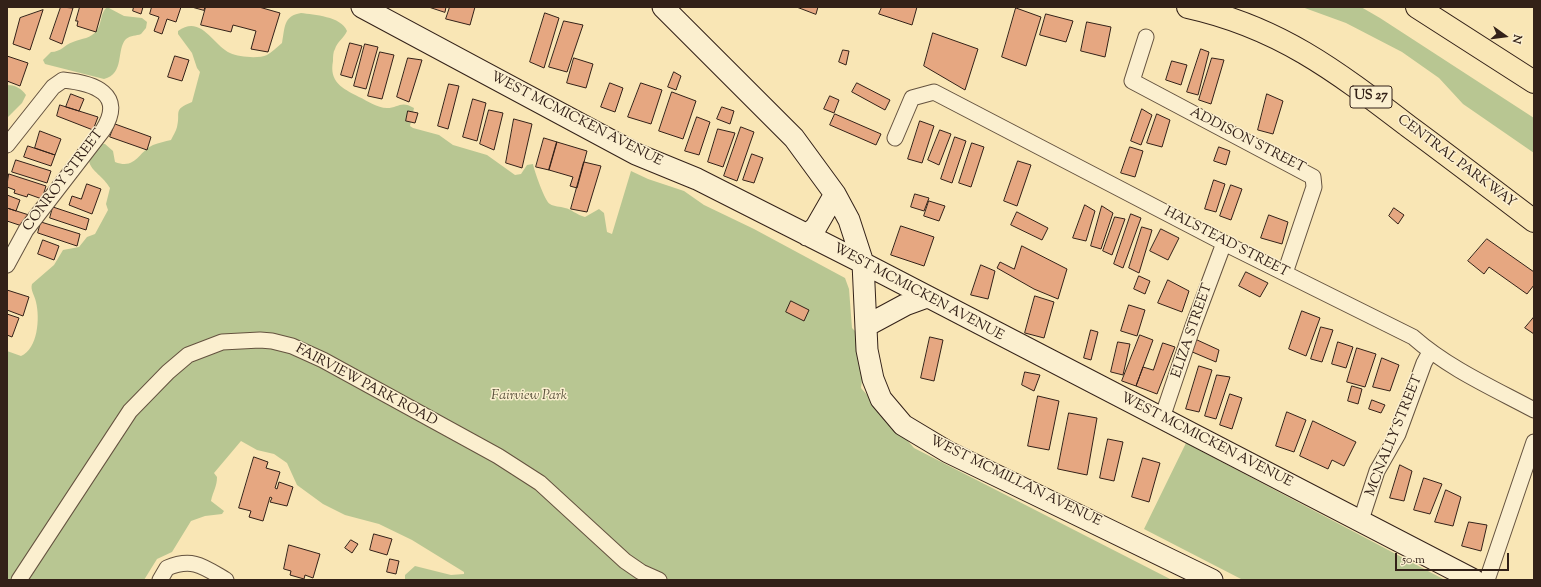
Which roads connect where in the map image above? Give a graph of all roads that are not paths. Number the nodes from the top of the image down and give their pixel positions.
1 (362, 7) edge
2 (663, 7) edge
3 (1188, 7) edge
4 (1417, 7) edge
5 (1146, 36) dead end
6 (1534, 82) edge
7 (895, 138) dead end
8 (7, 145) edge
9 (836, 194) junction
10 (1534, 221) edge
11 (807, 235) junction
12 (1224, 243) junction
13 (863, 263) junction
14 (7, 265) edge
15 (1285, 273) junction
16 (927, 297) junction
17 (866, 326) junction
18 (1430, 352) junction
19 (1534, 410) edge
20 (1162, 418) junction
21 (1534, 442) edge
22 (1361, 520) junction
23 (19, 580) edge
24 (160, 580) edge
25 (226, 580) edge
26 (659, 580) edge
27 (1212, 580) edge
28 (1474, 580) edge
29 (1487, 580) edge

1 - 11 street, WEST MCMICKEN AVENUE
2 - 9 street, WEST MCMILLAN AVENUE
3 - 10 main road, CENTRAL PARKWAY / US 27
4 - 6 main road
5 - 15 street, ADDISON STREET
7 - 12 street, HALSTEAD STREET
8 - 14 street, CONROY STREET
9 - 11 street
9 - 13 street, WEST MCMILLAN AVENUE
11 - 13 street, WEST MCMICKEN AVENUE
12 - 15 street, HALSTEAD STREET
12 - 20 street, ELIZA STREET
13 - 16 street, WEST MCMICKEN AVENUE
13 - 17 street, WEST MCMILLAN AVENUE
15 - 18 street, HALSTEAD STREET
16 - 17 street
16 - 20 street, WEST MCMICKEN AVENUE
17 - 27 street, WEST MCMILLAN AVENUE
18 - 19 street, HALSTEAD STREET
18 - 22 street, MCNALLY STREET
20 - 22 street, WEST MCMICKEN AVENUE
21 - 29 street
22 - 28 street, WEST MCMICKEN AVENUE
23 - 26 street, FAIRVIEW PARK ROAD
24 - 25 street

